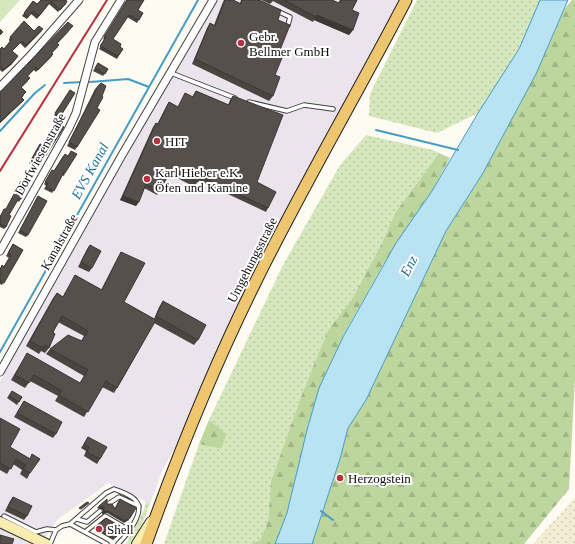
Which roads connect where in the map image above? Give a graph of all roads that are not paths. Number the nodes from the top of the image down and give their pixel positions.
1 (79, 0) edge
2 (121, 0) edge
3 (213, 0) edge
4 (406, 0) edge
5 (271, 9) edge
6 (288, 24) edge
7 (171, 73) junction
8 (0, 86) edge
9 (237, 98) edge
10 (244, 100) edge
11 (332, 109) dead end
12 (0, 251) edge
13 (0, 372) edge
14 (108, 504) edge
15 (140, 506) junction
16 (100, 510) edge
17 (157, 514) junction
18 (77, 518) junction
19 (2, 519) edge
20 (70, 524) junction
21 (56, 530) junction
22 (129, 530) junction
23 (85, 532) junction
24 (46, 544) edge
25 (50, 544) edge
26 (107, 544) edge
27 (118, 544) edge
28 (137, 544) edge
29 (146, 544) edge

1 - 8 street
2 - 12 street, Dorfwiesenstraße
3 - 7 street, Kanalstraße
4 - 17 main road, Umgehungsstraße
5 - 6 lane
7 - 9 lane
7 - 13 street, Kanalstraße
10 - 11 lane
14 - 15 lane
15 - 18 lane
15 - 22 lane
16 - 18 lane
17 - 28 main road
17 - 29 main road, Umgehungsstraße
18 - 20 lane
19 - 21 lane
19 - 24 main road
20 - 21 lane
20 - 23 lane
21 - 25 lane
22 - 23 lane
22 - 27 lane
23 - 26 lane

